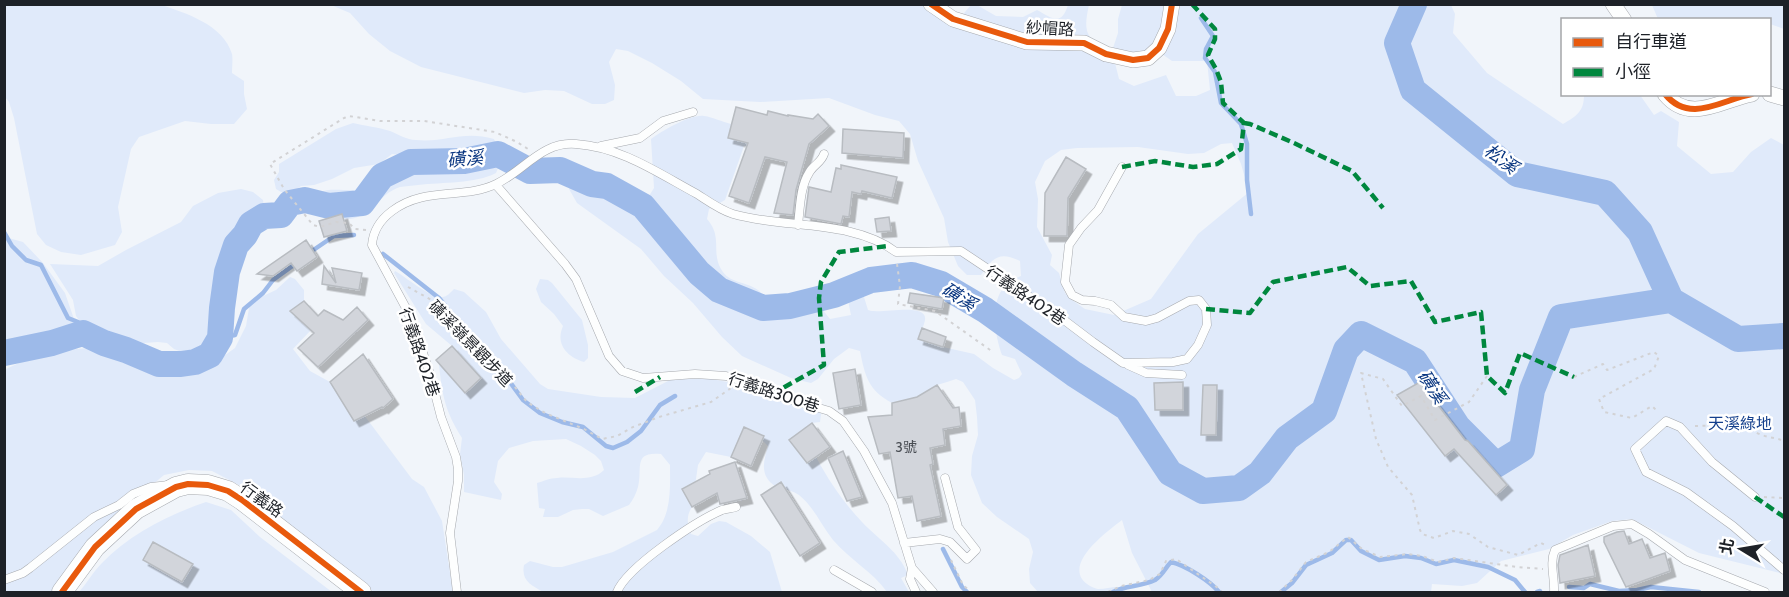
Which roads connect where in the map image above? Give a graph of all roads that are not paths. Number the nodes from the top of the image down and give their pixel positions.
1 (931, 4) edge
2 (1173, 4) edge
3 (1613, 4) edge
4 (1623, 18) edge
5 (1667, 96) edge
6 (1746, 96) edge
7 (693, 112) dead end
8 (597, 146) junction
9 (824, 154) dead end
10 (1122, 167) dead end
11 (496, 184) junction
12 (798, 225) junction
13 (1124, 363) junction
14 (1182, 375) dead end
15 (945, 478) dead end
16 (176, 487) junction
17 (1755, 497) road end
18 (736, 507) dead end
19 (904, 543) junction
20 (912, 568) junction
21 (834, 570) dead end
22 (1785, 570) edge
23 (4, 580) edge
24 (63, 592) edge
25 (361, 592) edge
26 (457, 592) edge
27 (617, 592) edge
28 (872, 592) edge
29 (916, 592) edge
30 (933, 592) edge
31 (1554, 592) edge
32 (1765, 592) edge

1 - 2 street, 紗帽路
3 - 4 street
5 - 6 street
7 - 8 lane
8 - 11 lane, 行義路402巷
8 - 12 lane, 行義路402巷
9 - 12 lane
10 - 13 lane, 行義路402巷
11 - 19 lane, 行義路300巷
11 - 26 lane, 行義路402巷
12 - 13 lane, 行義路402巷
13 - 14 lane
15 - 19 lane
16 - 23 lane
16 - 24 street, 行義路
16 - 25 street, 行義路
17 - 22 lane
18 - 27 lane
19 - 20 lane, 行義路300巷
20 - 29 lane, 行義路300巷
20 - 30 lane, 行義路300巷
21 - 28 lane
31 - 32 lane

